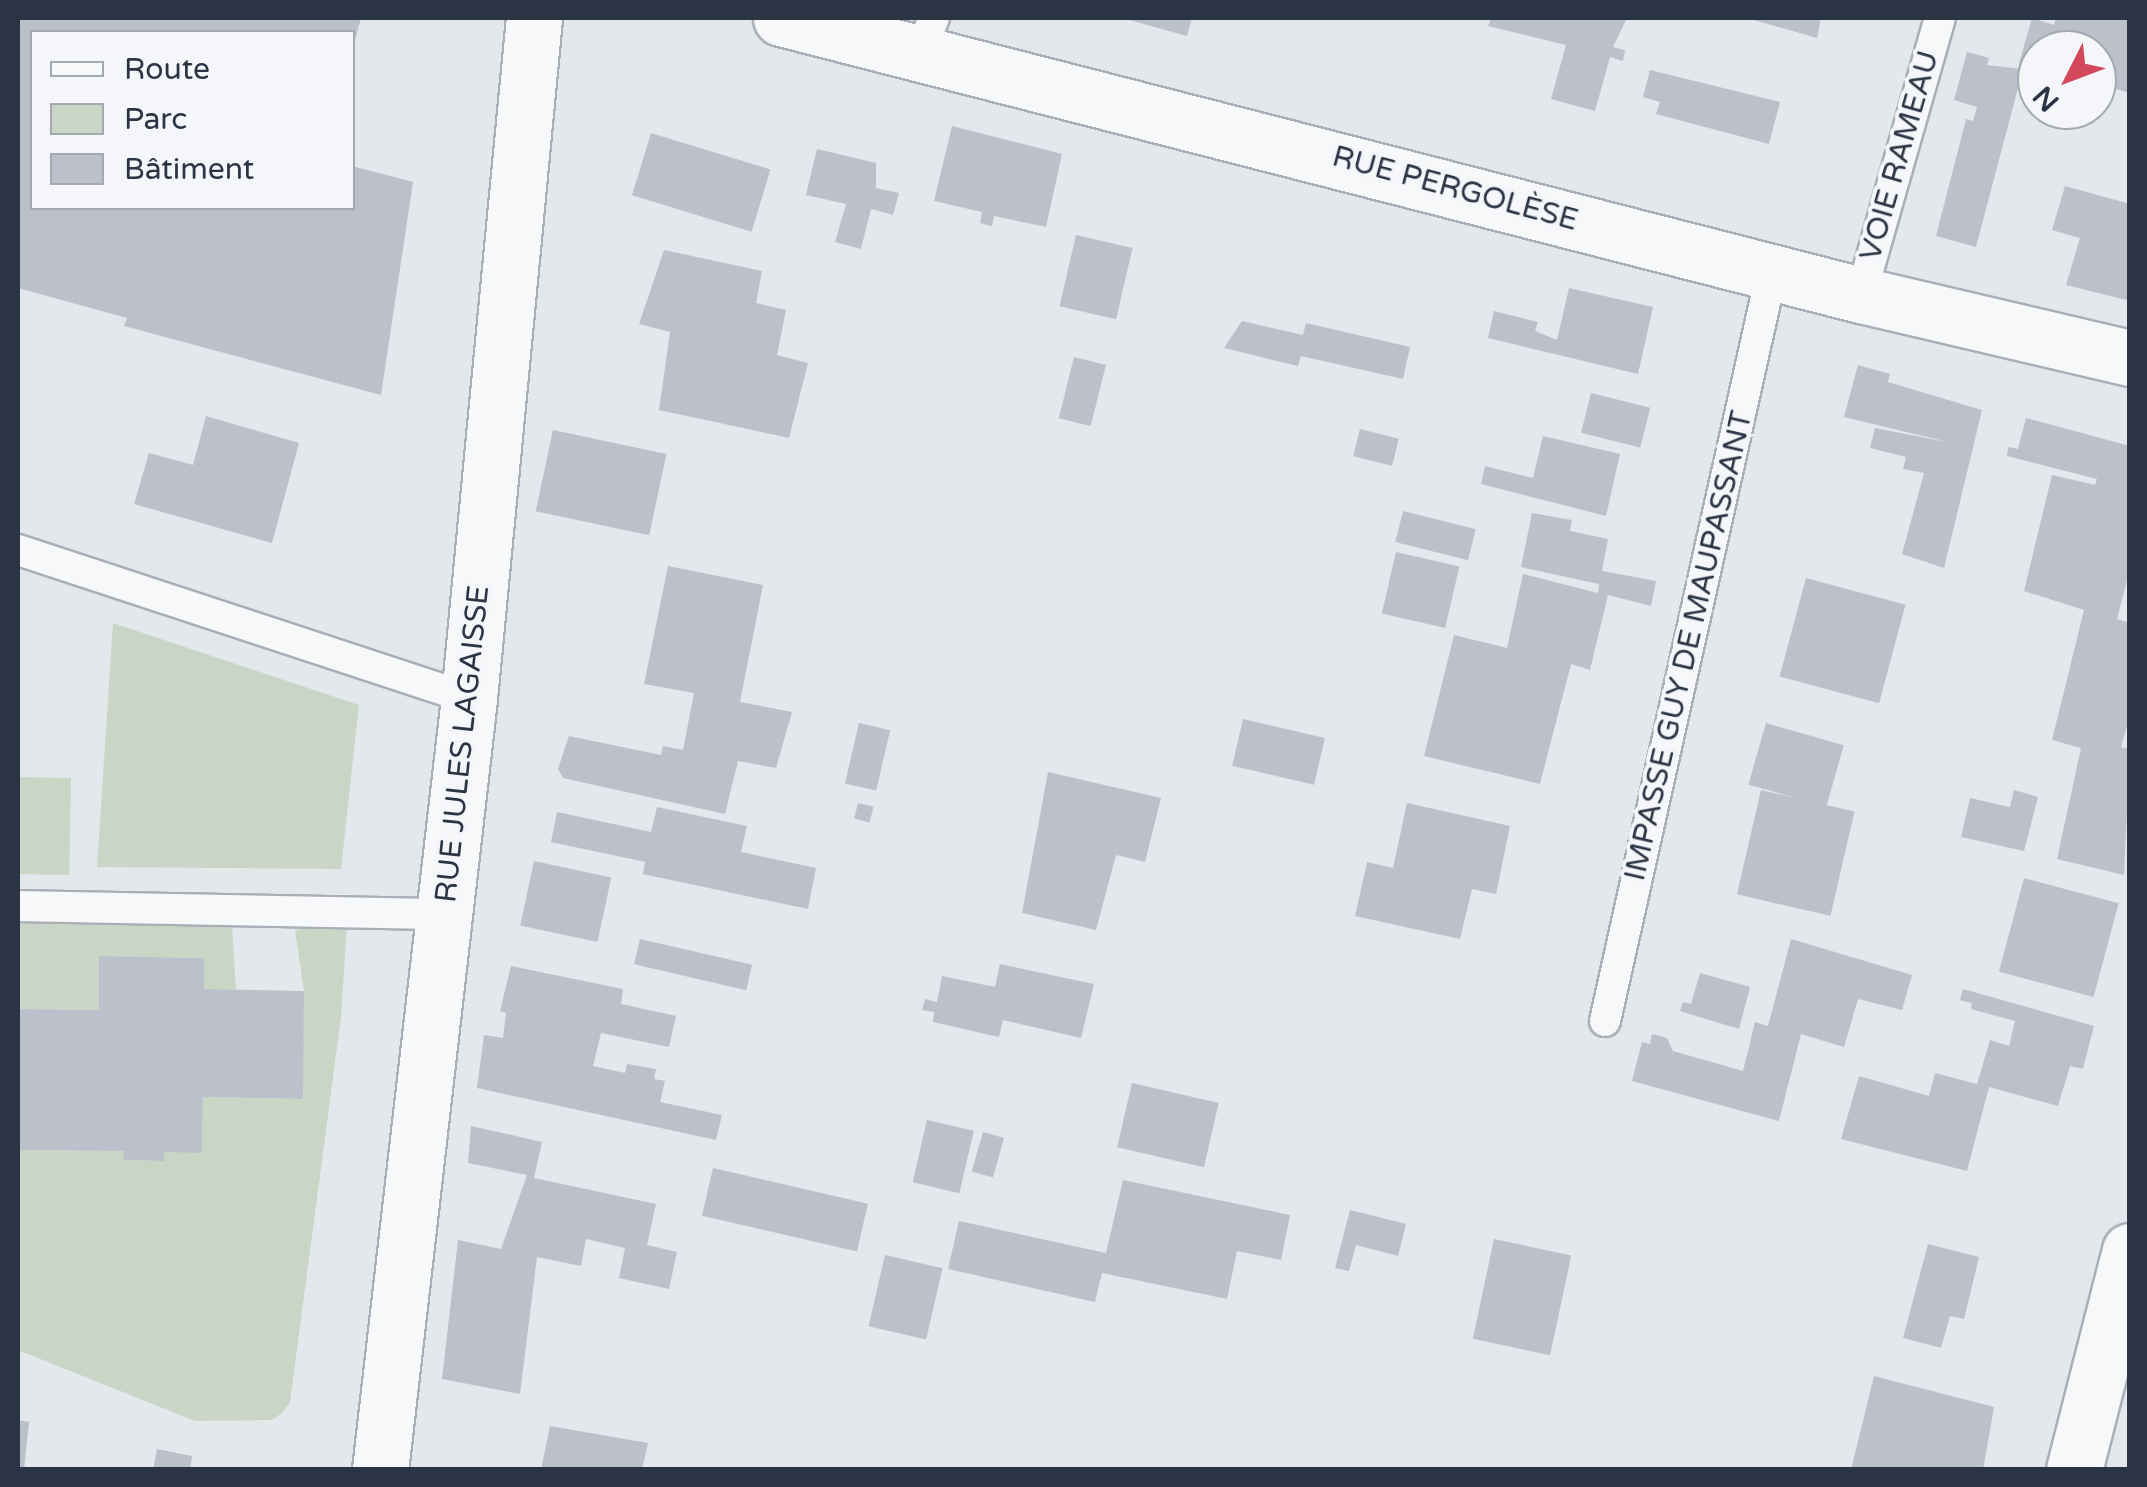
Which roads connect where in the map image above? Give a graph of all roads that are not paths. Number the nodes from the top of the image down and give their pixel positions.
1 (534, 18) edge
2 (781, 18) edge
3 (1940, 18) edge
4 (927, 34) edge
5 (1772, 271) junction
6 (1860, 296) junction
7 (2130, 358) edge
8 (18, 550) edge
9 (469, 698) junction
10 (18, 906) edge
11 (444, 914) junction
12 (1605, 1021) dead end
13 (2130, 1251) edge
14 (2096, 1445) edge
15 (380, 1470) edge

1 - 9 street, RUE JULES LAGAISSE
2 - 4 street, RUE PERGOLÈSE
3 - 6 lane, VOIE RAMEAU
4 - 5 street, RUE PERGOLÈSE
5 - 6 street, RUE PERGOLÈSE
5 - 12 lane, IMPASSE GUY DE MAUPASSANT
6 - 7 street, RUE PERGOLÈSE
8 - 9 lane
9 - 11 street, RUE JULES LAGAISSE
10 - 11 lane
11 - 15 street, RUE JULES LAGAISSE
13 - 14 street

